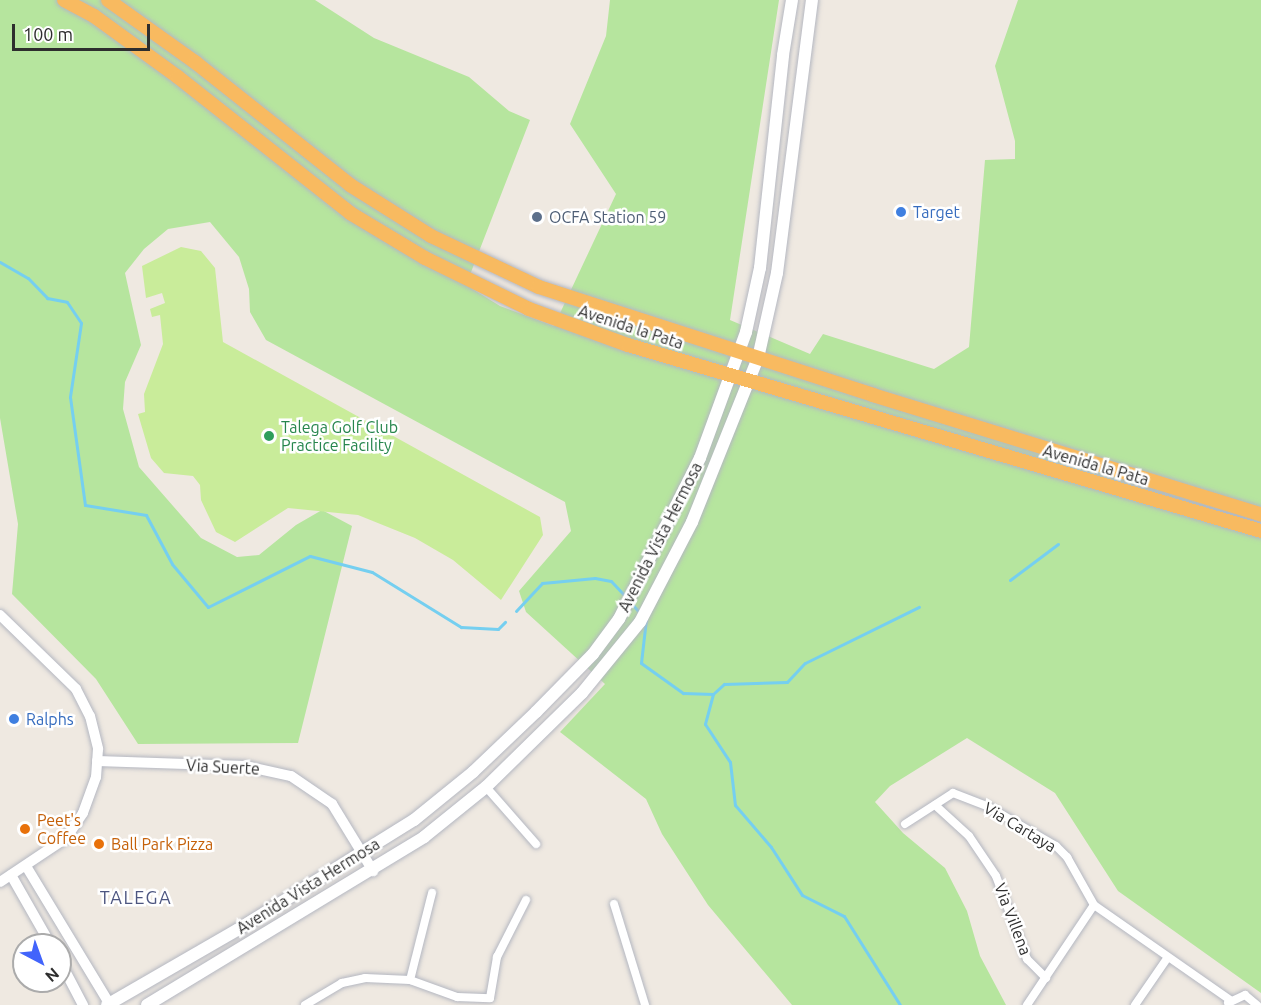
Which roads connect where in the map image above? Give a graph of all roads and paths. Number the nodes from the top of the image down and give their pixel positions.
1 (64, 0) edge
2 (108, 0) edge
3 (792, 0) edge
4 (812, 0) edge
5 (740, 352) junction
6 (758, 358) junction
7 (731, 376) junction
8 (750, 381) junction
9 (1261, 514) edge
10 (1261, 531) edge
11 (0, 615) edge
12 (97, 761) junction
13 (486, 787) junction
14 (935, 805) junction
15 (905, 824) dead end
16 (536, 844) dead end
17 (363, 854) junction
18 (26, 866) junction
19 (373, 871) junction
20 (11, 875) junction
21 (0, 882) edge
22 (432, 893) dead end
23 (526, 900) dead end
24 (614, 904) dead end
25 (1094, 905) junction
26 (44, 933) edge
27 (1168, 957) junction
28 (1046, 978) junction
29 (410, 980) junction
30 (72, 984) edge
31 (490, 1002) edge
32 (1228, 1003) edge
33 (1261, 1003) edge
34 (109, 1004) edge
35 (83, 1005) edge
36 (147, 1005) edge
37 (305, 1005) edge
38 (645, 1005) edge
39 (1027, 1005) edge
40 (1135, 1005) edge
41 (1257, 1005) edge

1 - 7 highway, Avenida la Pata
2 - 5 highway, Avenida la Pata
3 - 5 main road, Avenida Vista Hermosa
4 - 6 main road, Avenida Vista Hermosa
5 - 6 highway, Avenida la Pata
5 - 7 main road, Avenida Vista Hermosa
6 - 8 main road, Avenida Vista Hermosa
6 - 9 highway, Avenida la Pata
7 - 8 highway, Avenida la Pata
7 - 17 main road, Avenida Vista Hermosa
8 - 10 highway, Avenida la Pata
8 - 13 main road, Avenida Vista Hermosa
11 - 12 street
12 - 17 street, Via Suerte
12 - 18 street
13 - 16 street
13 - 19 main road, Avenida Vista Hermosa
14 - 15 street, Via Cartaya
14 - 25 street, Via Cartaya
14 - 28 street, Via Villena
17 - 19 street, Via Suerte
17 - 34 main road, Avenida Vista Hermosa
18 - 20 street
18 - 34 street
19 - 36 main road, Avenida Vista Hermosa
20 - 21 street
20 - 26 street
22 - 29 street
23 - 31 street
24 - 38 street
25 - 27 street, Via Cartaya
25 - 28 street
27 - 32 street, Via Cartaya
27 - 40 street
28 - 39 street
29 - 31 street
29 - 37 street
30 - 35 street
32 - 41 street
33 - 41 street

